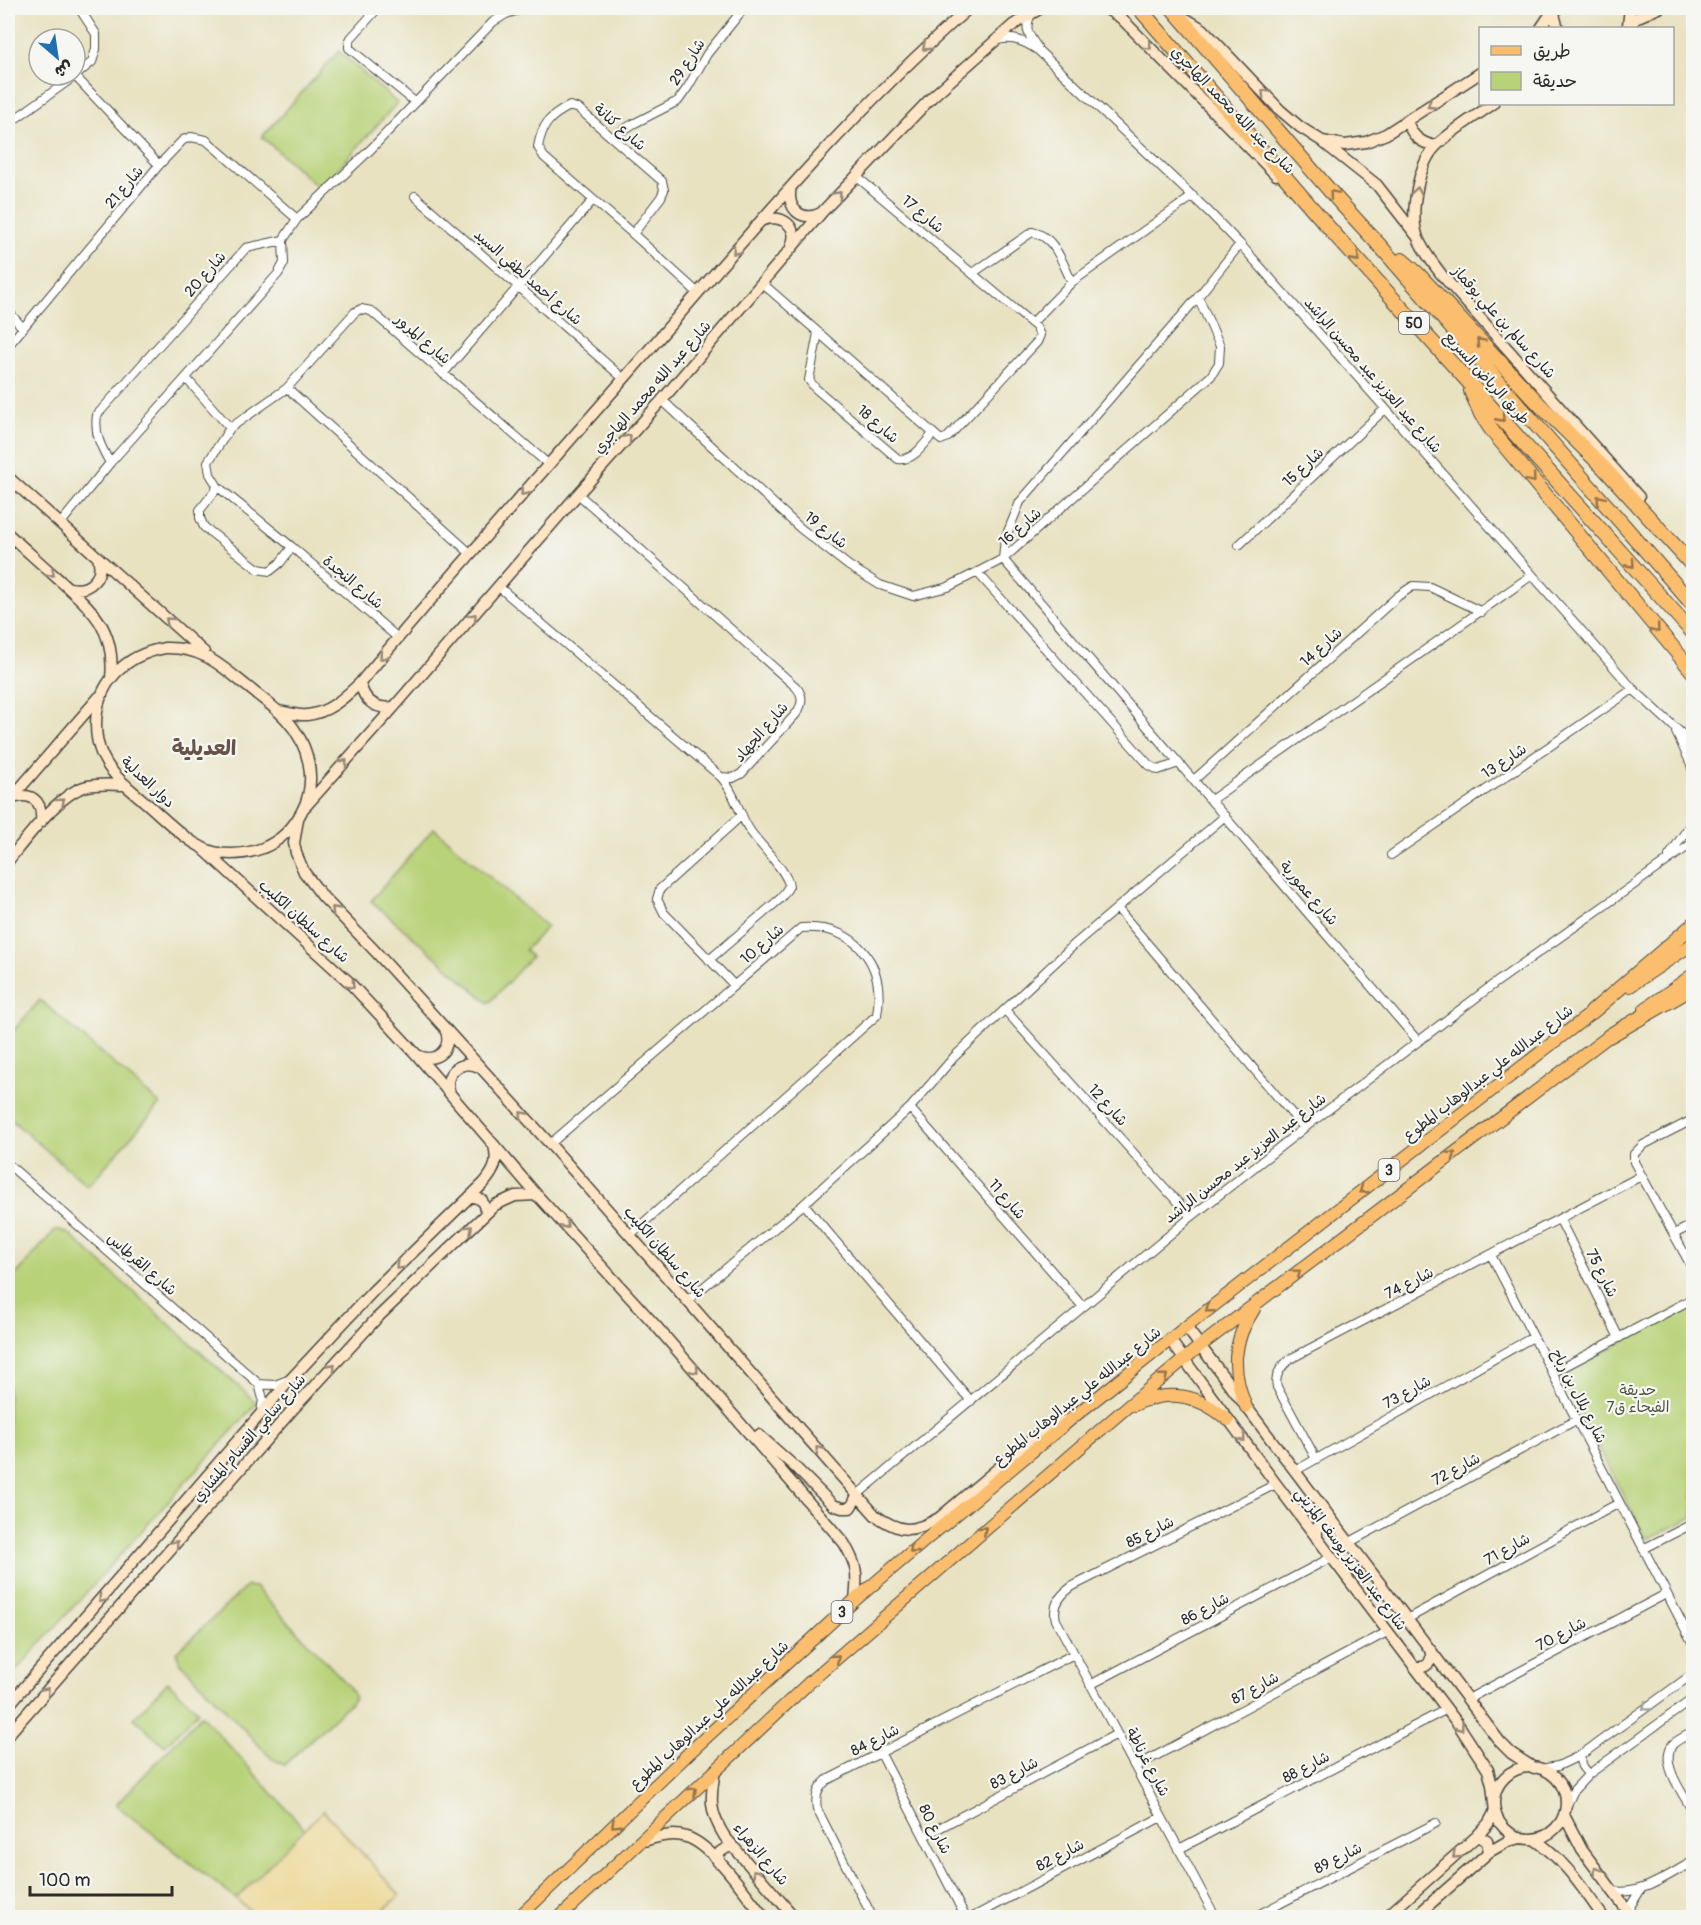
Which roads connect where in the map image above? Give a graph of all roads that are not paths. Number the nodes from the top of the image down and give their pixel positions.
1 (79, 8) edge
2 (378, 8) edge
3 (525, 8) edge
4 (744, 8) edge
5 (1104, 8) edge
6 (1139, 8) edge
7 (1554, 8) edge
8 (1630, 8) edge
9 (1659, 8) edge
10 (1036, 9) edge
11 (965, 10) edge
12 (1176, 11) edge
13 (1541, 27) edge
14 (1558, 27) edge
15 (1627, 27) edge
16 (1628, 27) edge
17 (994, 41) junction
18 (1039, 51) junction
19 (87, 66) edge
20 (1479, 74) edge
21 (60, 87) edge
22 (85, 87) edge
23 (414, 102) junction
24 (1492, 105) edge
25 (1407, 121) junction
26 (8, 124) edge
27 (613, 138) junction
28 (1322, 141) junction
29 (1436, 146) junction
30 (159, 165) junction
31 (856, 176) junction
32 (791, 187) junction
33 (415, 196) dead end
34 (1193, 196) junction
35 (593, 200) junction
36 (823, 212) junction
37 (297, 219) junction
38 (763, 220) junction
39 (633, 234) junction
40 (1337, 237) junction
41 (1418, 238) junction
42 (283, 240) junction
43 (1240, 244) junction
44 (1382, 247) junction
45 (790, 250) junction
46 (973, 273) junction
47 (1072, 282) junction
48 (762, 284) junction
49 (519, 287) junction
50 (698, 293) junction
51 (1198, 297) junction
52 (8, 311) edge
53 (1032, 323) junction
54 (23, 328) junction
55 (818, 333) junction
56 (8, 346) edge
57 (443, 374) junction
58 (186, 378) junction
59 (1465, 378) junction
60 (624, 379) junction
61 (287, 388) junction
62 (662, 400) junction
63 (1385, 409) junction
64 (230, 428) junction
65 (933, 434) junction
66 (110, 463) junction
67 (548, 464) junction
68 (210, 474) joint
69 (8, 477) edge
70 (218, 487) junction
71 (578, 494) junction
72 (60, 524) junction
73 (8, 534) edge
74 (1239, 545) dead end
75 (292, 547) junction
76 (1681, 552) junction
77 (470, 553) junction
78 (98, 558) junction
79 (1003, 559) junction
80 (1694, 567) edge
81 (978, 573) junction
82 (1532, 575) junction
83 (499, 587) junction
84 (70, 588) junction
85 (1694, 606) edge
86 (1482, 612) junction
87 (1694, 634) edge
88 (398, 638) junction
89 (213, 660) junction
90 (1690, 671) edge
91 (111, 678) junction
92 (360, 683) junction
93 (1633, 689) junction
94 (101, 695) junction
95 (394, 707) junction
96 (278, 711) junction
97 (1674, 728) junction
98 (1694, 745) edge
99 (1179, 763) junction
100 (1694, 774) edge
101 (721, 777) junction
102 (1194, 780) junction
103 (126, 785) junction
104 (9, 800) edge
105 (1211, 800) junction
106 (305, 807) junction
107 (1694, 810) edge
108 (742, 815) junction
109 (1225, 816) junction
110 (298, 819) junction
111 (41, 822) junction
112 (1694, 842) edge
113 (200, 846) junction
114 (1391, 855) dead end
115 (8, 861) edge
116 (1665, 862) junction
117 (1117, 908) junction
118 (1694, 924) edge
119 (1694, 942) edge
120 (709, 960) junction
121 (1694, 974) edge
122 (734, 985) junction
123 (1694, 987) edge
124 (1005, 1010) junction
125 (1592, 1012) junction
126 (444, 1026) junction
127 (1609, 1036) junction
128 (1418, 1041) junction
129 (415, 1053) junction
130 (482, 1069) junction
131 (452, 1096) junction
132 (910, 1108) junction
133 (1694, 1119) edge
134 (1304, 1128) junction
135 (494, 1144) junction
136 (550, 1144) junction
137 (8, 1164) edge
138 (1641, 1176) junction
139 (537, 1195) junction
140 (471, 1196) junction
141 (804, 1204) junction
142 (486, 1212) junction
143 (1191, 1217) junction
144 (1560, 1220) junction
145 (1694, 1224) edge
146 (631, 1234) junction
147 (1674, 1234) junction
148 (1491, 1255) junction
149 (1694, 1271) edge
150 (1268, 1295) junction
151 (1694, 1298) edge
152 (688, 1300) junction
153 (1083, 1307) junction
154 (1186, 1327) junction
155 (1533, 1337) junction
156 (1619, 1338) junction
157 (1170, 1340) junction
158 (1200, 1346) junction
159 (1184, 1359) junction
160 (1552, 1373) junction
161 (290, 1380) junction
162 (259, 1384) junction
163 (971, 1401) junction
164 (723, 1404) junction
165 (1246, 1407) junction
166 (1120, 1413) junction
167 (261, 1414) junction
168 (1077, 1414) junction
169 (1228, 1419) junction
170 (1576, 1420) junction
171 (1316, 1459) junction
172 (1295, 1471) junction
173 (1276, 1484) junction
174 (857, 1495) junction
175 (1619, 1503) junction
176 (1694, 1523) edge
177 (1337, 1525) junction
178 (1317, 1539) junction
179 (1350, 1542) junction
180 (1643, 1549) junction
181 (141, 1554) junction
182 (1332, 1557) junction
183 (157, 1565) junction
184 (126, 1571) junction
185 (140, 1584) junction
186 (1666, 1594) junction
187 (855, 1600) junction
188 (1407, 1619) junction
189 (1056, 1620) joint
190 (1387, 1632) junction
191 (1694, 1646) edge
192 (1430, 1650) junction
193 (1074, 1654) junction
194 (1414, 1666) junction
195 (1694, 1672) edge
196 (1090, 1685) junction
197 (1694, 1698) edge
198 (1468, 1699) junction
199 (8, 1706) edge
200 (1447, 1709) junction
201 (1694, 1732) edge
202 (1117, 1734) junction
203 (8, 1735) edge
204 (880, 1752) junction
205 (1581, 1755) junction
206 (1135, 1767) junction
207 (1537, 1768) junction
208 (715, 1770) junction
209 (1589, 1774) junction
210 (1494, 1807) junction
211 (1565, 1811) junction
212 (1694, 1813) edge
213 (1161, 1817) junction
214 (1436, 1823) dead end
215 (924, 1836) junction
216 (1477, 1836) junction
217 (1521, 1838) junction
218 (1534, 1839) junction
219 (640, 1842) junction
220 (734, 1847) junction
221 (1179, 1849) junction
222 (1489, 1852) junction
223 (1694, 1861) edge
224 (718, 1862) junction
225 (1642, 1888) junction
226 (1611, 1890) junction
227 (520, 1915) edge
228 (1631, 1916) edge
229 (559, 1917) edge
230 (765, 1917) edge
231 (795, 1917) edge
232 (873, 1917) edge
233 (966, 1917) edge
234 (971, 1917) edge
235 (1216, 1917) edge
236 (1252, 1917) edge
237 (1385, 1917) edge
238 (1414, 1917) edge
239 (1604, 1917) edge

1 - 19 street
2 - 23 street
3 - 23 street
4 - 27 street, شارع 29
5 -> 40 street, شارع عبد الله محمد الهاجري
6 - 40 highway, طريق الرياض السريع / 50
7 - 13 street
7 - 14 street
8 - 15 street
9 - 16 street
10 - 17 street, شارع عبد الله محمد الهاجري
10 - 18 street, شارع عبد العزيز عبد محسن الراشد
11 -> 32 street, شارع عبد الله محمد الهاجري
28 -> 12 street
44 -> 12 highway, طريق الرياض السريع / 50
17 - 18 street, شارع عبد العزيز عبد محسن الراشد
17 - 31 street, شارع عبد الله محمد الهاجري
18 - 34 street, شارع عبد العزيز عبد محسن الراشد
20 -> 25 street
21 - 26 street
22 - 30 street, شارع 21
23 - 37 street
24 - 29 street, شارع سالم بن علي بوقماز
25 - 28 street
25 - 29 street
27 - 35 street, شارع كنانة
27 - 39 street, شارع كنانة
28 - 41 street
41 -> 29 street, شارع سالم بن علي بوقماز
30 - 37 street
30 - 54 street, شارع 21
36 -> 31 street, شارع عبد الله محمد الهاجري
31 - 46 street, شارع 17
32 - 36 street
32 - 38 street, شارع عبد الله محمد الهاجري
33 - 49 street, شارع أحمد لطفي السيد
34 - 43 street, شارع عبد العزيز عبد محسن الراشد
34 - 47 street
35 - 39 street, شارع كنانة
35 - 49 street
36 - 45 street, شارع عبد الله محمد الهاجري
37 - 42 street
38 - 45 street
38 -> 50 street, شارع عبد الله محمد الهاجري
39 - 50 street, شارع كنانة
40 -> 59 highway, طريق الرياض السريع / 50
41 - 76 street, شارع سالم بن علي بوقماز
42 - 58 street
42 - 66 street, شارع 20
43 - 51 street, شارع 16
43 - 63 street, شارع عبد العزيز عبد محسن الراشد
76 -> 44 highway
85 -> 44 highway, طريق الرياض السريع / 50
45 - 48 street, شارع عبد الله محمد الهاجري
46 - 47 street
46 - 53 street, شارع 17
47 - 53 street
48 - 55 street, شارع 18
48 - 62 street, شارع عبد الله محمد الهاجري
49 - 57 street
49 - 60 street, شارع أحمد لطفي السيد
50 - 60 street, شارع عبد الله محمد الهاجري
51 - 79 street, شارع 16
51 - 79 street, شارع 16
52 - 54 street
53 - 65 street
54 - 56 street, شارع 21
55 - 65 street, شارع 18
55 - 65 street, شارع 18
57 - 61 street, شارع المرور
57 - 67 street, شارع المرور
58 - 64 street
58 - 66 street
59 -> 87 highway, طريق الرياض السريع / 50
59 -> 90 highway
60 - 67 street, شارع عبد الله محمد الهاجري
61 - 64 street, شارع المرور
61 - 77 street
71 -> 62 street, شارع عبد الله محمد الهاجري
62 - 81 street, شارع 19
63 - 74 street, شارع 15
63 - 82 street, شارع عبد العزيز عبد محسن الراشد
64 - 68 street, شارع المرور
66 - 72 street
67 -> 77 street, شارع عبد الله محمد الهاجري
68 - 70 street, شارع النجدة
69 - 72 street
70 - 75 street, شارع النجدة
70 - 75 street
71 - 83 street, شارع عبد الله محمد الهاجري
71 - 101 street, شارع الجهاد
72 - 78 street
73 -> 84 street
75 - 88 street, شارع النجدة
76 - 80 highway
77 - 88 street, شارع عبد الله محمد الهاجري
78 - 84 street
89 -> 78 street
79 - 81 street, شارع 19
79 - 99 street, شارع عمورية
81 - 99 street
82 - 86 street
82 - 93 street, شارع عبد العزيز عبد محسن الراشد
95 -> 83 street, شارع عبد الله محمد الهاجري
83 - 101 street
84 - 91 street
86 - 102 street, شارع 14
86 - 105 street
88 -> 92 street, شارع عبد الله محمد الهاجري
89 - 91 street, دوار العدلية
89 - 96 street, دوار العدلية
91 - 94 street, دوار العدلية
92 - 95 street
92 - 96 street, شارع عبد الله محمد الهاجري
93 - 97 street, شارع عبد العزيز عبد محسن الراشد
93 - 114 street, شارع 13
94 - 103 street, دوار العدلية
94 - 104 street
106 -> 95 street, شارع عبد الله محمد الهاجري
96 - 106 street, دوار العدلية
97 - 98 street, شارع عبد العزيز عبد محسن الراشد
97 - 100 street, شارع عبد العزيز عبد محسن الراشد
99 - 102 street, شارع عمورية
101 - 108 street
102 - 105 street, شارع عمورية
111 -> 103 street
103 - 113 street, دوار العدلية
104 - 111 street
105 - 109 street, شارع عمورية
106 - 110 street, دوار العدلية
107 - 116 street, شارع عبد العزيز عبد محسن الراشد
108 - 120 street
108 - 120 street
109 - 117 street
109 - 128 street, شارع عمورية
110 - 113 street, دوار العدلية
126 -> 110 street, شارع سلطان الكليب
111 - 115 street
112 - 116 street, شارع عبد العزيز عبد محسن الراشد
113 -> 129 street, شارع سلطان الكليب
116 - 128 street, شارع عبد العزيز عبد محسن الراشد
117 - 124 street
117 - 134 street
118 - 125 highway
119 - 125 main road, شارع عبدالله علي عبدالوهاب المطوع / 3
120 - 122 street
121 - 127 main road, 3
122 - 136 street, شارع 10
122 - 146 street, شارع 10
123 - 127 highway
124 - 132 street
124 - 143 street, شارع 12
125 -> 154 main road, شارع عبدالله علي عبدالوهاب المطوع / 3
126 - 129 street
126 - 130 street, شارع سلطان الكليب
150 -> 127 main road, 3
128 - 134 street, شارع عبد العزيز عبد محسن الراشد
129 - 131 street, شارع سلطان الكليب
130 - 131 street
136 -> 130 street, شارع سلطان الكليب
131 - 135 street, شارع سلطان الكليب
132 - 141 street
132 - 153 street, شارع 11
133 - 138 street
134 - 143 street, شارع عبد العزيز عبد محسن الراشد
135 - 139 street, شارع سلطان الكليب
135 - 140 street, شارع سامي القسام المشاري
136 - 146 street, شارع سلطان الكليب
137 - 162 street, شارع القرطاس
138 - 144 street, شارع 74
138 - 147 street
139 - 142 street, شارع سامي القسام المشاري
139 -> 164 street, شارع سلطان الكليب
140 - 142 street
140 -> 161 street, شارع سامي القسام المشاري
141 - 152 street
141 - 163 street
183 -> 142 street, شارع سامي القسام المشاري
143 - 153 street, شارع عبد العزيز عبد محسن الراشد
144 - 148 street, شارع 74
144 - 156 street, شارع 75
145 - 147 street
146 - 152 street, شارع سلطان الكليب
147 - 149 street
148 - 155 street, شارع بلال بن رباح
148 - 171 street, شارع 74
150 - 158 main road, 3
150 - 165 main road
151 - 156 street
174 -> 152 street, شارع سلطان الكليب
153 - 163 street, شارع عبد العزيز عبد محسن الراشد
154 - 157 main road, شارع عبدالله علي عبدالوهاب المطوع / 3
154 - 158 street, شارع عبد العزيز يوسف المزيني
155 - 160 street, شارع بلال بن رباح
155 - 171 street, شارع 73
156 - 160 street
157 - 159 street, شارع عبد العزيز يوسف المزيني
157 - 168 main road, شارع عبدالله علي عبدالوهاب المطوع / 3
158 - 159 main road, 3
158 - 165 street, شارع عبد العزيز يوسف المزيني
166 -> 159 main road, 3
159 - 169 street, شارع عبد العزيز يوسف المزيني
160 - 170 street, شارع بلال بن رباح
161 - 162 street
161 - 167 street, شارع سامي القسام المشاري
162 - 167 street
163 - 174 street, شارع عبد العزيز عبد محسن الراشد
164 - 174 street
164 - 187 street, شارع سلطان الكليب
165 - 172 street, شارع عبد العزيز يوسف المزيني
166 - 169 main road
208 -> 166 main road, 3
167 - 181 street, شارع سامي القسام المشاري
168 - 174 street, شارع سلطان الكليب
168 -> 187 main road, شارع عبدالله علي عبدالوهاب المطوع / 3
169 -> 173 street, شارع عبد العزيز يوسف المزيني
170 - 175 street, شارع بلال بن رباح
170 - 179 street, شارع 72
171 - 172 street, شارع 73
172 - 177 street, شارع عبد العزيز يوسف المزيني
173 - 178 street, شارع عبد العزيز يوسف المزيني
173 - 189 street, شارع 85
175 - 180 street, شارع بلال بن رباح
175 - 188 street, شارع 71
176 - 180 street
177 - 178 street
177 - 179 street, شارع عبد العزيز يوسف المزيني
178 - 182 street, شارع عبد العزيز يوسف المزيني
179 - 188 street, شارع عبد العزيز يوسف المزيني
180 - 186 street, شارع بلال بن رباح
181 - 183 street
181 - 184 street, شارع سامي القسام المشاري
182 - 190 street, شارع عبد العزيز يوسف المزيني
182 - 196 street, شارع 86
183 - 185 street, شارع سامي القسام المشاري
184 - 185 street
184 -> 199 street, شارع سامي القسام المشاري
203 -> 185 street, شارع سامي القسام المشاري
186 - 191 street, شارع بلال بن رباح
186 - 198 street, شارع 70
187 -> 227 main road, شارع عبدالله علي عبدالوهاب المطوع / 3
188 - 192 street, شارع عبد العزيز يوسف المزيني
189 - 193 street, شارع غرناطة
190 - 194 street, شارع عبد العزيز يوسف المزيني
190 - 206 street, شارع 87
192 - 194 street
192 - 198 street, شارع عبد العزيز يوسف المزيني
193 - 196 street, شارع غرناطة
193 - 204 street, شارع 84
194 - 200 street, شارع عبد العزيز يوسف المزيني
195 -> 205 street
196 - 202 street, شارع غرناطة
197 - 209 street
198 - 207 street, شارع عبد العزيز يوسف المزيني
200 -> 210 street, شارع عبد العزيز يوسف المزيني
200 - 221 street, شارع 88
201 - 212 street
202 - 206 street, شارع غرناطة
202 - 215 street, شارع 83
204 - 215 street, شارع 80
204 - 232 street, شارع 84
205 - 207 street
205 - 209 street
206 - 213 street, شارع غرناطة
207 - 210 street
207 - 211 street
219 -> 208 main road, 3
208 - 220 street, شارع الزهراء
209 - 211 street
210 - 216 street
210 - 217 street
211 - 218 street
226 -> 211 street
213 - 221 street, شارع غرناطة
213 - 234 street, شارع 82
214 - 236 street, شارع 89
215 - 233 street, شارع 80
216 - 222 street
216 -> 237 street
217 - 218 street
217 - 222 street
218 - 239 street
219 - 224 street
219 - 229 main road, 3
220 - 224 street
231 -> 220 street, شارع الزهراء
221 - 235 street, شارع غرناطة
222 - 238 street
223 - 225 street
224 - 230 street
225 - 226 street
225 - 228 street
226 - 228 street

